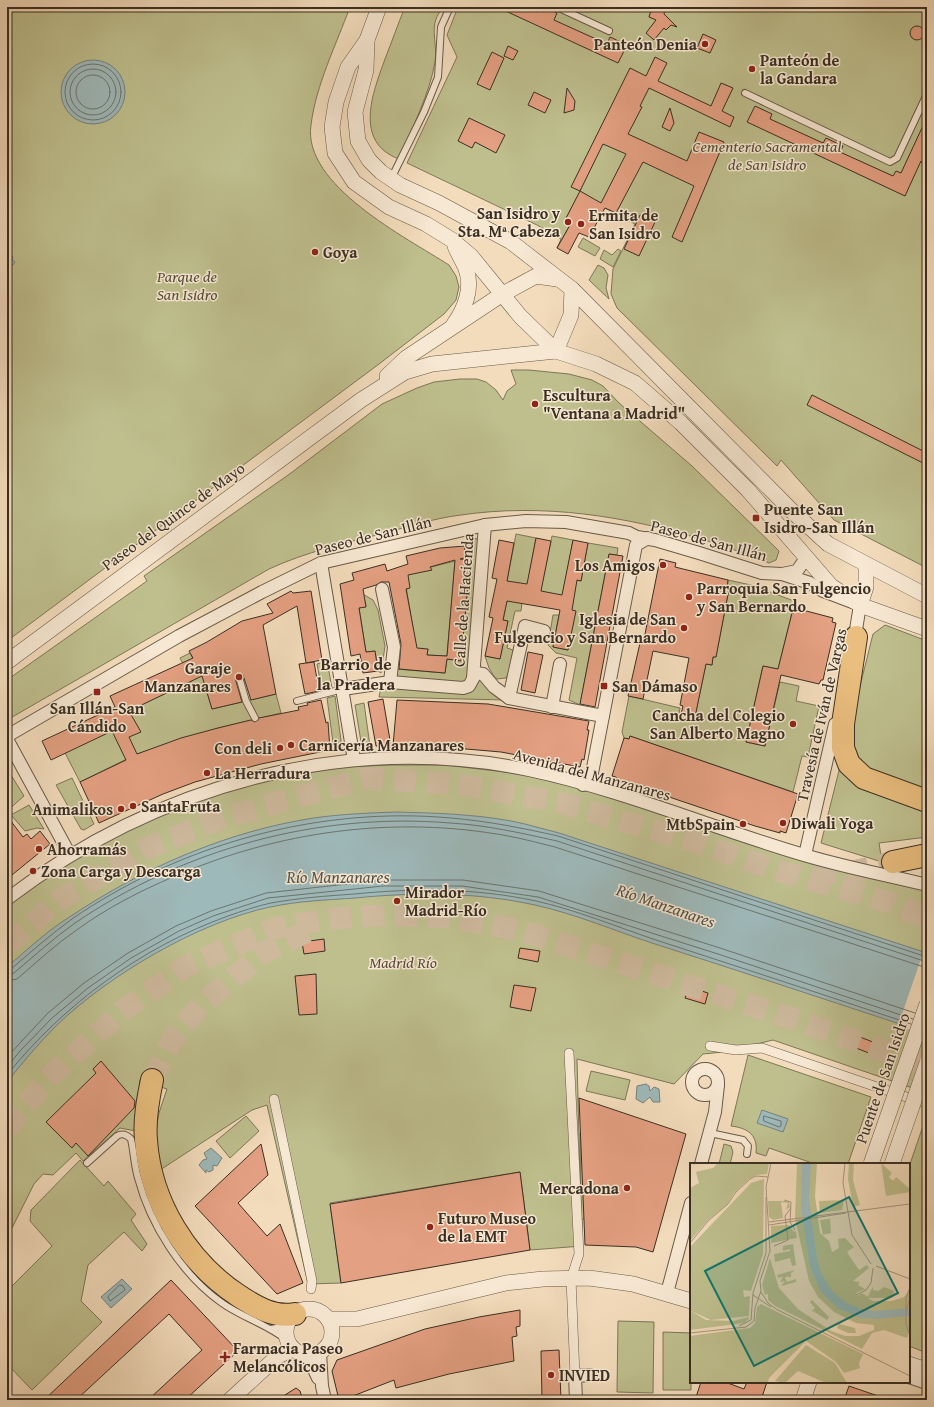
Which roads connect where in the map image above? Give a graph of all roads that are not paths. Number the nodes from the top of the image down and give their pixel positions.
1 (379, 7) edge
2 (450, 7) edge
3 (557, 7) edge
4 (609, 31) dead end
5 (367, 40) junction
6 (745, 93) dead end
7 (927, 94) edge
8 (391, 179) junction
9 (452, 240) junction
10 (557, 279) junction
11 (572, 289) junction
12 (501, 294) junction
13 (452, 327) junction
14 (556, 351) junction
15 (361, 400) junction
16 (485, 525) junction
17 (629, 533) junction
18 (648, 538) junction
19 (636, 544) junction
20 (828, 544) junction
21 (806, 558) junction
22 (321, 563) junction
23 (866, 565) junction
24 (782, 574) junction
25 (382, 589) dead end
26 (927, 596) edge
27 (860, 605) junction
28 (927, 629) edge
29 (544, 631) dead end
30 (856, 637) junction
31 (7, 662) edge
32 (560, 664) dead end
33 (239, 676) dead end
34 (473, 678) junction
35 (390, 682) junction
36 (343, 689) junction
37 (509, 698) junction
38 (297, 701) dead end
39 (552, 707) junction
40 (603, 716) junction
41 (255, 718) dead end
42 (7, 736) edge
43 (7, 739) edge
44 (354, 760) junction
45 (583, 785) junction
46 (927, 801) edge
47 (70, 855) junction
48 (805, 855) junction
49 (927, 855) edge
50 (893, 862) tunnel mouth
51 (927, 885) edge
52 (7, 900) edge
53 (927, 1004) edge
54 (710, 1046) dead end
55 (569, 1053) dead end
56 (927, 1063) edge
57 (152, 1080) tunnel mouth
58 (718, 1085) junction
59 (701, 1095) junction
60 (274, 1099) dead end
61 (927, 1104) edge
62 (716, 1112) junction
63 (710, 1133) junction
64 (747, 1154) dead end
65 (87, 1163) dead end
66 (702, 1163) edge
67 (872, 1163) edge
68 (892, 1163) edge
69 (690, 1207) edge
70 (571, 1279) junction
71 (311, 1289) dead end
72 (667, 1293) junction
73 (690, 1301) edge
74 (328, 1319) junction
75 (357, 1319) junction
76 (271, 1329) junction
77 (332, 1333) junction
78 (293, 1337) junction
79 (320, 1353) junction
80 (910, 1364) edge
81 (927, 1370) edge
82 (590, 1375) dead end
83 (575, 1376) junction
84 (910, 1377) edge
85 (927, 1380) edge
86 (809, 1383) edge
87 (322, 1386) junction
88 (230, 1400) edge
89 (325, 1400) edge
90 (576, 1400) edge
91 (803, 1400) edge

1 - 5 street
2 - 8 lane
3 - 4 lane
5 - 8 street
5 - 9 street
6 - 7 lane
8 - 10 street
9 - 12 street
9 - 13 street
10 - 11 street
10 - 12 street, Paseo del Quince de Mayo
11 - 14 street
11 - 20 street
12 - 13 street, Paseo del Quince de Mayo
12 - 14 street
13 - 15 street, Paseo del Quince de Mayo
14 - 15 street, Paseo del Quince de Mayo
14 - 21 street
15 - 31 street, Paseo del Quince de Mayo
16 - 17 street, Paseo de San Illán
16 - 22 street, Paseo de San Illán
16 - 34 street, Calle de la Hacienda
17 - 18 street, Paseo de San Illán
17 - 19 street
18 - 19 street
18 - 24 street, Paseo de San Illán
19 - 40 street
20 - 21 street
20 - 23 street
21 - 24 street, Paseo de San Illán
21 - 27 street
22 - 36 street
22 - 42 street, Paseo de San Illán
23 - 26 street
23 - 27 street
24 - 27 street, Paseo de San Illán
25 - 35 street
27 - 28 street
27 - 30 street, Travesía de Iván de Vargas
29 - 37 street
30 - 46 highway
30 - 48 street, Travesía de Iván de Vargas
32 - 39 street
33 - 41 lane
34 - 35 street, Calle de la Hacienda
34 - 37 street, Calle de la Hacienda
35 - 36 street, Calle de la Hacienda
36 - 38 lane
36 - 44 street
37 - 39 street, Calle de la Hacienda
39 - 40 street, Calle de la Hacienda
40 - 45 street
43 - 47 street
44 - 45 street, Avenida del Manzanares
44 - 47 street, Avenida del Manzanares
45 - 48 street, Avenida del Manzanares
47 - 52 street, Avenida del Manzanares
48 - 51 street, Avenida del Manzanares
49 - 50 highway
53 - 67 street, Puente de San Isidro, bridge
54 - 61 street
55 - 70 street
56 - 68 street, bridge
57 - 78 highway
58 - 59 street
58 - 59 street
58 - 62 street
59 - 62 street
60 - 71 street
62 - 63 street
63 - 64 lane
63 - 66 street
65 - 76 lane
69 - 72 street
70 - 72 street
70 - 75 street
70 - 83 street
72 - 73 street
74 - 75 street
74 - 77 street
74 - 78 street
75 - 77 street
76 - 78 lane
76 - 78 lane
77 - 79 street
78 - 79 street
78 - 87 street
78 - 88 street
79 - 87 street
80 - 81 street
82 - 83 street
83 - 90 street
84 - 85 street
86 - 91 street
87 - 89 street

